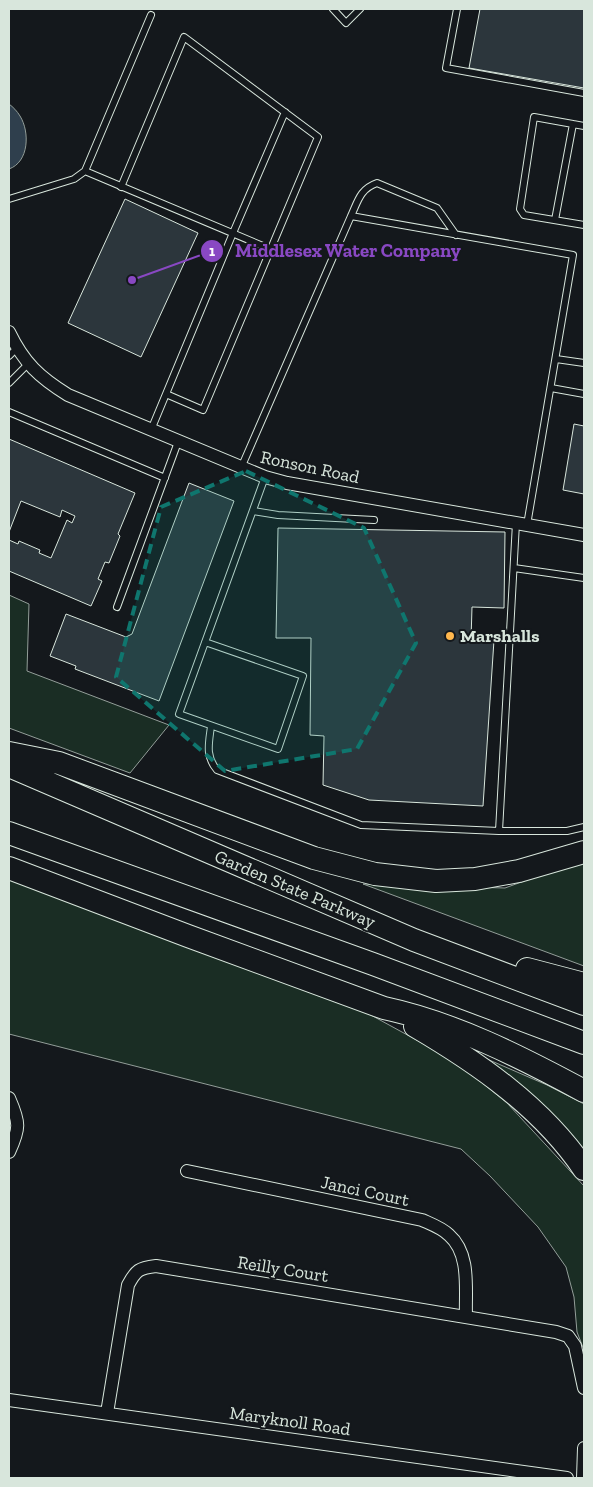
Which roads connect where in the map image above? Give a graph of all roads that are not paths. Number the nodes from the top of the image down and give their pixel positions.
1 (333, 9) edge
2 (360, 9) edge
3 (457, 9) edge
4 (151, 15) dead end
5 (584, 93) edge
6 (285, 112) junction
7 (573, 124) junction
8 (584, 126) edge
9 (84, 171) junction
10 (121, 186) junction
11 (9, 199) edge
12 (351, 216) junction
13 (555, 220) junction
14 (584, 225) edge
15 (233, 233) junction
16 (456, 235) junction
17 (270, 250) junction
18 (9, 332) edge
19 (13, 352) edge
20 (556, 359) junction
21 (584, 363) edge
22 (28, 364) junction
23 (9, 383) edge
24 (551, 388) junction
25 (166, 394) junction
26 (584, 394) edge
27 (9, 412) edge
28 (151, 430) junction
29 (178, 442) junction
30 (241, 468) junction
31 (265, 477) junction
32 (165, 478) junction
33 (253, 511) junction
34 (374, 520) dead end
35 (522, 524) junction
36 (584, 535) edge
37 (514, 568) junction
38 (584, 578) edge
39 (117, 607) dead end
40 (205, 642) junction
41 (211, 726) junction
42 (9, 753) edge
43 (9, 766) edge
44 (584, 827) edge
45 (500, 831) junction
46 (9, 833) edge
47 (584, 852) edge
48 (9, 868) edge
49 (414, 940) junction
50 (584, 984) edge
51 (584, 1004) edge
52 (384, 1008) junction
53 (584, 1043) edge
54 (584, 1091) edge
55 (9, 1098) edge
56 (9, 1152) edge
57 (584, 1169) edge
58 (187, 1171) dead end
59 (466, 1316) junction
60 (584, 1388) edge
61 (9, 1400) edge
62 (107, 1413) junction
63 (584, 1448) edge
64 (567, 1478) edge
65 (583, 1478) edge

1 - 2 lane
3 - 5 lane
4 - 9 lane
6 - 10 lane
6 - 15 lane
6 - 17 lane
7 - 8 lane
7 - 13 lane
7 - 13 lane
9 - 10 lane
9 - 11 lane
10 - 15 lane
12 - 16 lane
12 - 16 lane
12 - 30 lane
13 - 14 lane
15 - 17 lane
15 - 25 lane
16 - 20 lane
17 - 25 lane
18 - 19 street, Ronson Road
19 - 22 street, Ronson Road
20 - 21 lane
20 - 24 lane
22 - 23 lane
22 - 28 street, Ronson Road
24 - 26 lane
24 - 35 lane
25 - 28 lane
27 - 32 lane
28 - 29 street, Ronson Road
29 - 30 street, Ronson Road
29 - 32 lane
30 - 31 street, Ronson Road
31 - 33 lane
31 - 35 street, Ronson Road
32 - 39 lane
33 - 34 lane
33 - 40 lane
35 - 36 street, Ronson Road
35 - 37 lane
37 - 38 lane
37 - 45 lane
40 - 41 lane
40 - 41 lane
41 - 45 lane
42 - 47 highway
43 - 49 highway, Garden State Parkway
44 - 45 lane
46 - 53 highway
48 - 52 highway
49 - 50 highway
49 - 51 highway, Garden State Parkway
52 - 54 highway
52 - 57 highway
55 - 56 street
58 - 59 street, Janci Court
59 - 60 street, Reilly Court
59 - 62 street, Reilly Court
61 - 62 street, Maryknoll Road
62 - 64 street, Maryknoll Road
63 - 65 street

